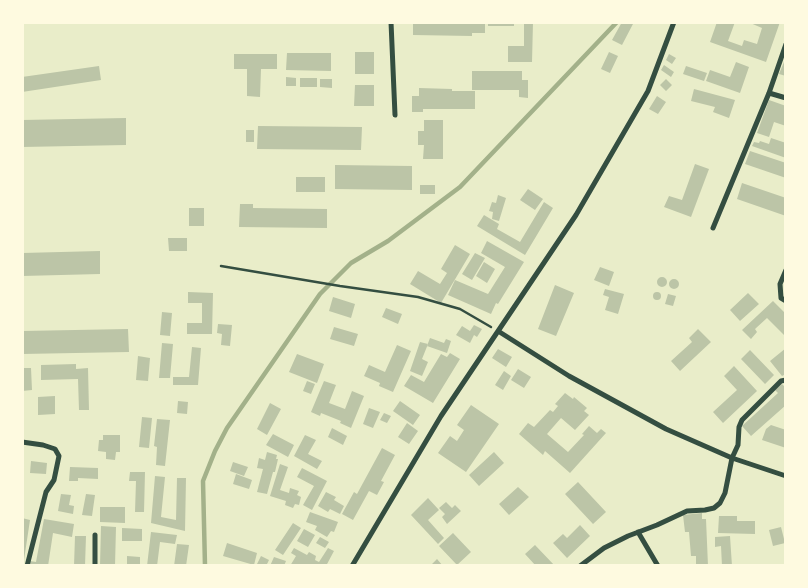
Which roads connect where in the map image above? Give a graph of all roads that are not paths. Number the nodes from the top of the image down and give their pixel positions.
1 (391, 22) edge
2 (674, 22) edge
3 (786, 44) edge
4 (769, 93) junction
5 (786, 98) edge
6 (395, 115) dead end
7 (713, 228) dead end
8 (786, 270) edge
9 (786, 302) edge
10 (498, 331) junction
11 (786, 380) edge
12 (22, 442) edge
13 (732, 458) junction
14 (786, 476) edge
15 (638, 532) junction
16 (95, 535) dead end
17 (27, 566) edge
18 (95, 566) edge
19 (352, 566) edge
20 (580, 566) edge
21 (658, 566) edge

1 - 6 street
2 - 10 street
3 - 4 street
4 - 5 street
4 - 7 street
8 - 9 street
10 - 13 street
10 - 19 street
11 - 13 street
12 - 17 street
13 - 14 street
13 - 15 street
15 - 20 street
15 - 21 street
16 - 18 street

